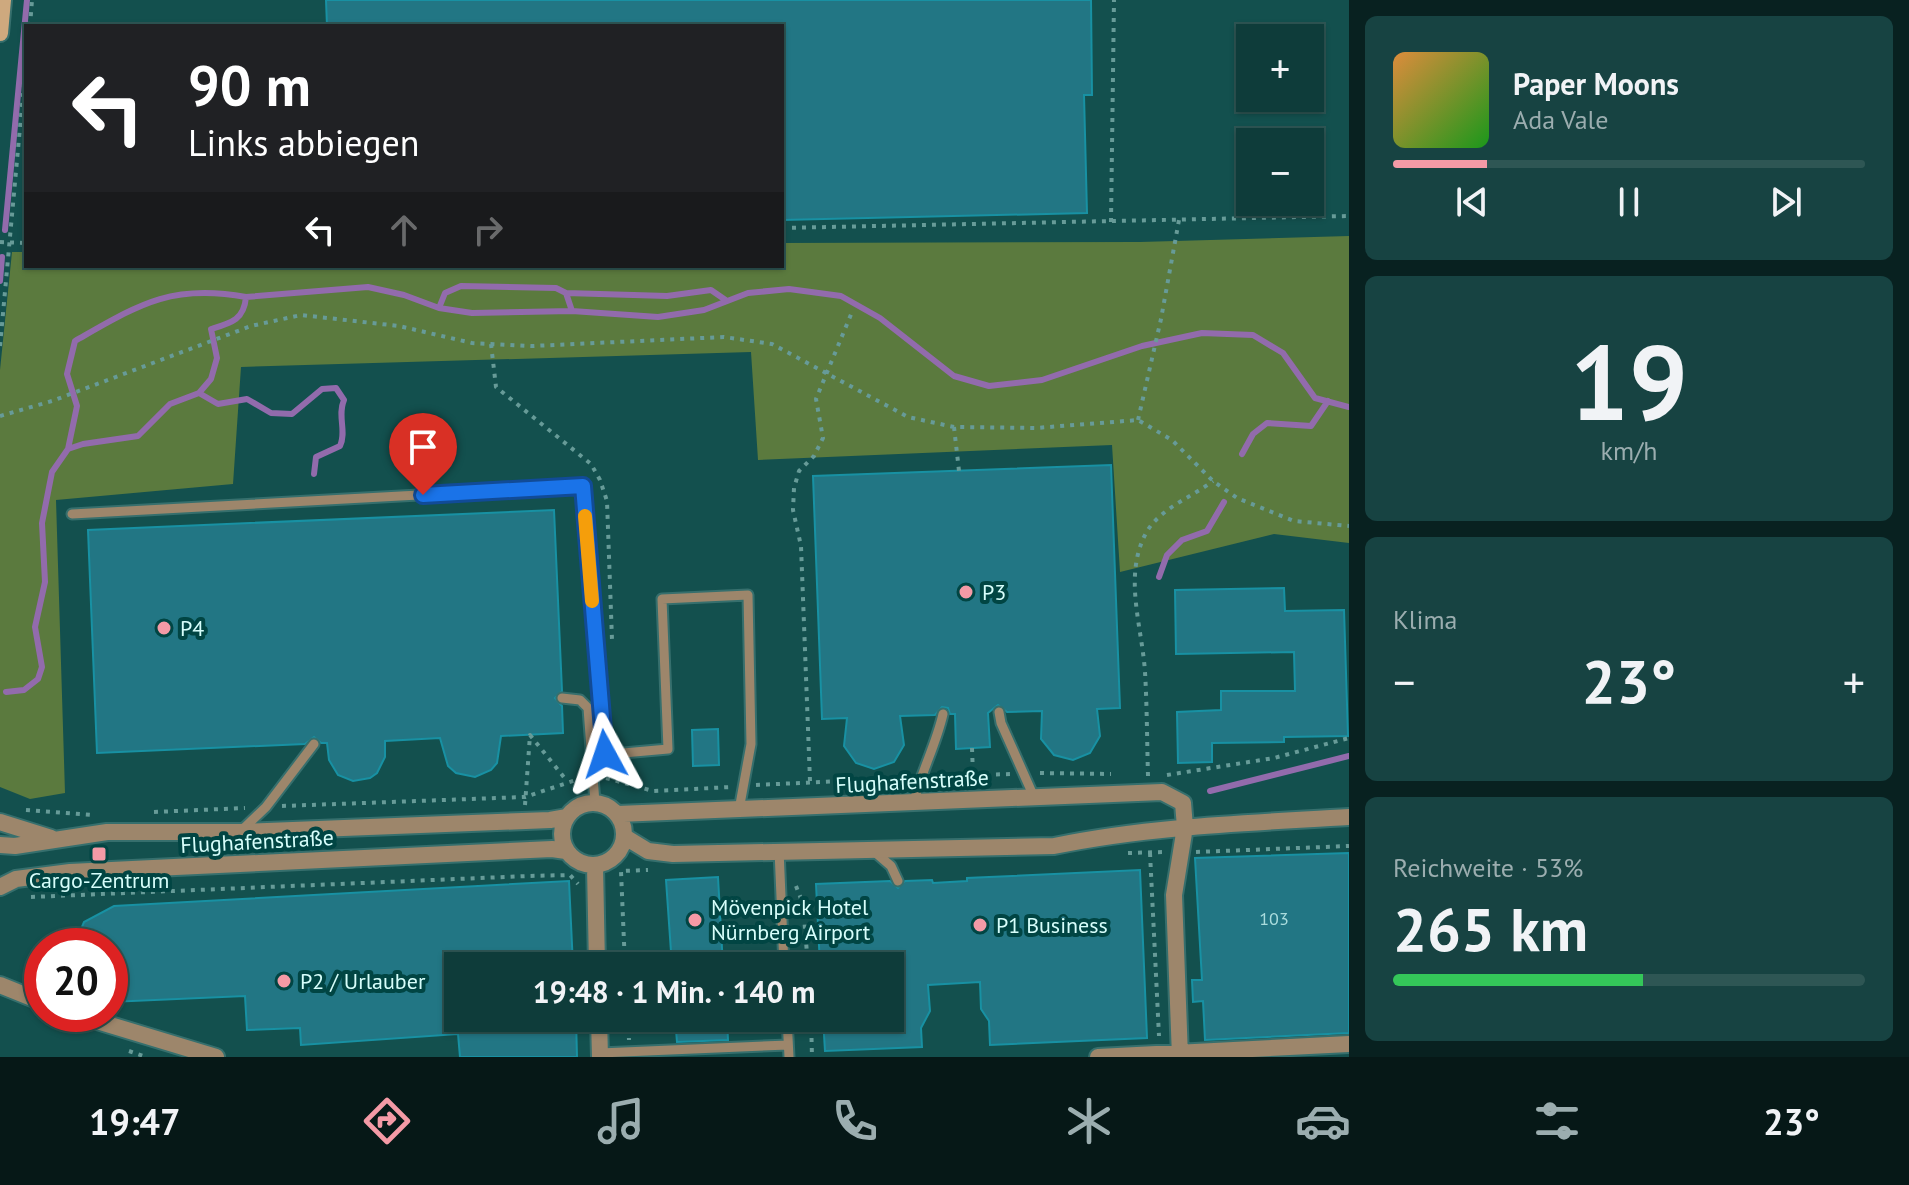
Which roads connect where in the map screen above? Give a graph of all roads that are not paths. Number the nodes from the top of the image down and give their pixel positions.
1 (3, 0) edge
2 (0, 33) edge
3 (72, 514) dead end
4 (562, 698) dead end
5 (999, 712) dead end
6 (943, 714) dead end
7 (314, 744) dead end
8 (605, 754) junction
9 (590, 756) junction
10 (1034, 797) junction
11 (914, 802) junction
12 (595, 803) junction
13 (739, 810) junction
14 (618, 814) junction
15 (567, 817) junction
16 (1349, 817) edge
17 (0, 822) edge
18 (1185, 827) junction
19 (240, 832) junction
20 (625, 837) junction
21 (60, 840) junction
22 (0, 845) edge
23 (786, 849) junction
24 (872, 850) junction
25 (566, 851) junction
26 (595, 866) junction
27 (898, 881) dead end
28 (0, 887) edge
29 (597, 952) edge
30 (784, 952) edge
31 (0, 985) edge
32 (24, 995) edge
33 (128, 1030) edge
34 (599, 1032) edge
35 (788, 1032) edge
36 (1349, 1044) edge
37 (788, 1045) junction
38 (600, 1055) edge
39 (1180, 1055) edge
40 (216, 1057) edge
41 (789, 1057) edge
42 (1098, 1057) edge

1 - 2 main road
3 - 8 lane
4 - 9 lane
5 - 10 lane
6 - 11 lane
7 - 19 lane
8 - 9 lane
8 - 13 lane
9 - 12 lane
10 - 11 street, Flughafenstraße
10 - 18 street, Flughafenstraße
11 - 13 street, Flughafenstraße
12 - 14 street, Flughafenstraße
12 - 15 street, Flughafenstraße
13 - 14 street, Flughafenstraße
14 - 20 street
15 - 19 street, Flughafenstraße
15 - 25 street
16 - 18 street
17 - 21 street, Flughafenstraße
18 - 24 street
18 - 39 street
19 - 21 street, Flughafenstraße
20 - 23 street
20 - 26 street
21 - 22 street, Flughafenstraße
23 - 24 street
23 - 30 lane
24 - 27 lane
25 - 26 street, Flughafenstraße
25 - 28 street, Flughafenstraße
26 - 29 street
31 - 32 street
33 - 40 street
34 - 38 street
35 - 37 lane
36 - 39 street
37 - 38 lane
37 - 41 lane
39 - 42 street

